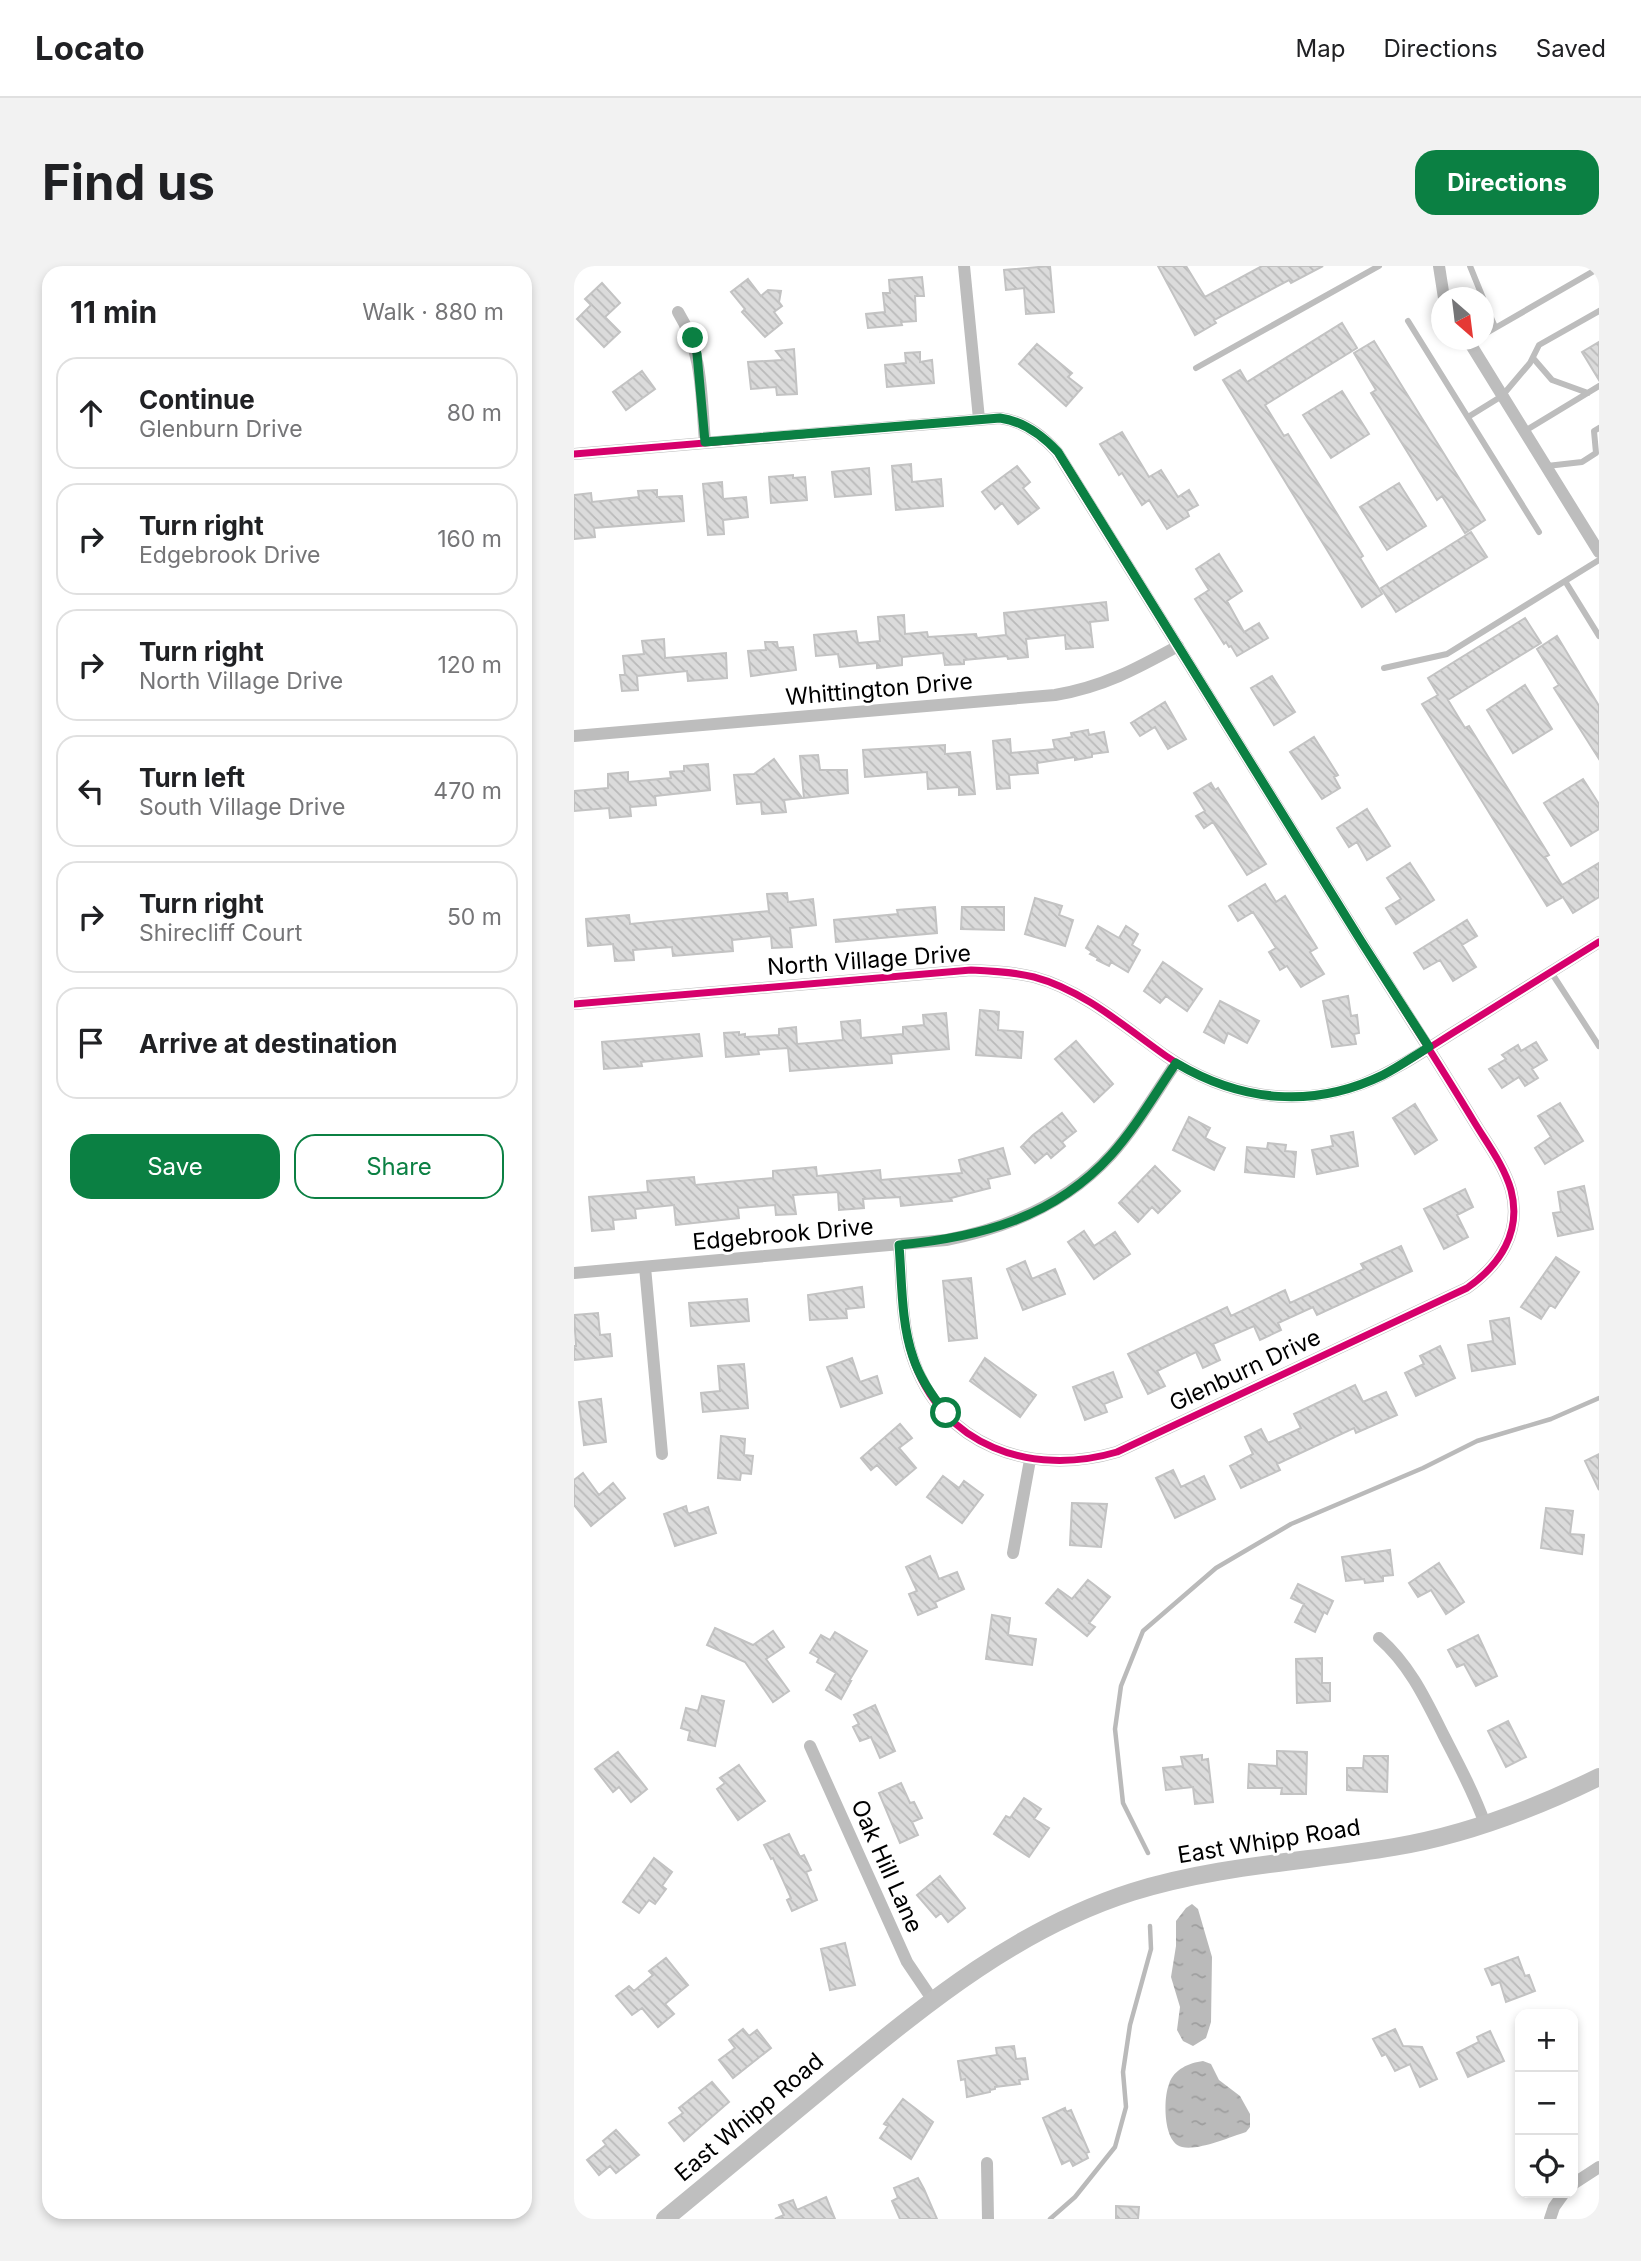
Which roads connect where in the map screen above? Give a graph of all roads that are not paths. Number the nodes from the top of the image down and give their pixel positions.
1 (964, 266) edge
2 (1379, 266) edge
3 (1439, 266) edge
4 (1470, 266) edge
5 (1599, 268) edge
6 (1442, 287) edge
7 (1479, 287) edge
8 (1599, 311) edge
9 (678, 312) dead end
10 (1408, 321) dead end
11 (1495, 327) edge
12 (1477, 350) edge
13 (1533, 358) junction
14 (1196, 368) dead end
15 (1599, 386) edge
16 (1588, 393) junction
17 (1503, 396) junction
18 (1468, 417) junction
19 (979, 419) junction
20 (1599, 428) edge
21 (1525, 431) junction
22 (705, 442) junction
23 (574, 454) edge
24 (1598, 455) edge
25 (1547, 466) junction
26 (1539, 532) dead end
27 (1599, 552) edge
28 (1599, 560) edge
29 (1565, 581) junction
30 (1599, 636) edge
31 (1178, 646) junction
32 (1384, 668) dead end
33 (574, 736) edge
34 (1599, 942) edge
35 (1551, 972) junction
36 (574, 1004) edge
37 (1599, 1045) edge
38 (1429, 1047) junction
39 (1176, 1063) junction
40 (899, 1245) junction
41 (645, 1267) junction
42 (574, 1273) edge
43 (662, 1454) dead end
44 (1030, 1460) junction
45 (1013, 1553) dead end
46 (1379, 1638) dead end
47 (810, 1746) dead end
48 (1599, 1777) edge
49 (1485, 1824) junction
50 (932, 1999) junction
51 (987, 2163) dead end
52 (1599, 2167) edge
53 (1578, 2181) edge
54 (1560, 2198) edge
55 (665, 2219) edge
56 (988, 2219) edge
57 (1550, 2219) edge

1 - 19 street
2 - 14 lane
3 - 6 street
4 - 7 lane
5 - 11 lane
8 - 13 lane
9 - 22 street
10 - 18 lane
12 - 17 street
13 - 16 lane
13 - 17 lane
15 - 16 lane
16 - 21 lane
17 - 18 lane
17 - 21 street
18 - 26 lane
19 - 22 street, Glenburn Drive
19 - 31 street, Glenburn Drive
20 - 24 lane
21 - 25 street
22 - 23 street, Glenburn Drive
24 - 25 lane
25 - 27 street
28 - 29 lane
29 - 30 lane
29 - 32 lane
31 - 33 street, Whittington Drive
31 - 38 street, Glenburn Drive
34 - 35 street, North Village Drive
35 - 37 lane
35 - 38 street, North Village Drive
36 - 39 street, North Village Drive
38 - 39 street, North Village Drive
38 - 44 street, Glenburn Drive
39 - 40 street, Edgebrook Drive
40 - 41 street, Edgebrook Drive
40 - 44 street, Glenburn Drive
41 - 42 street, Edgebrook Drive
41 - 43 street
44 - 45 street
46 - 49 street
47 - 50 street, Oak Hill Lane
48 - 49 main road, East Whipp Road
49 - 50 main road, East Whipp Road
50 - 55 main road, East Whipp Road
51 - 56 street
52 - 53 street
54 - 57 street

